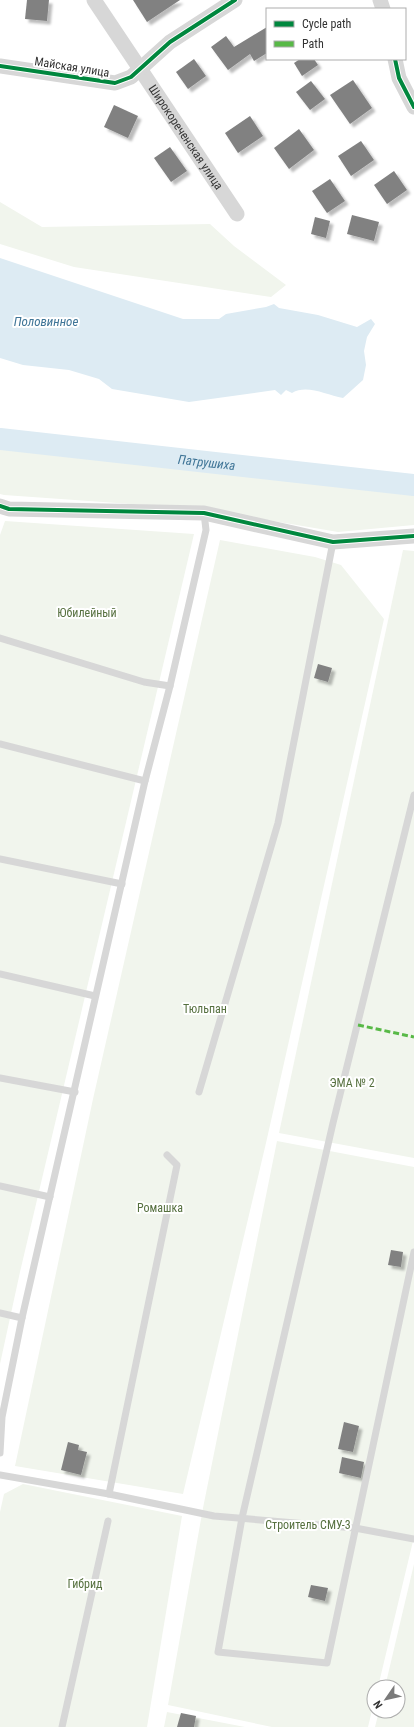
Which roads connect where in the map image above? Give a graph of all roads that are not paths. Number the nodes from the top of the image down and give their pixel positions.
1 (94, 0) edge
2 (235, 0) edge
3 (395, 60) edge
4 (0, 66) edge
5 (139, 70) junction
6 (414, 106) edge
7 (237, 214) dead end
8 (0, 506) edge
9 (204, 513) junction
10 (414, 536) edge
11 (333, 542) junction
12 (0, 638) edge
13 (170, 686) junction
14 (0, 744) edge
15 (145, 781) junction
16 (414, 795) edge
17 (0, 859) edge
18 (122, 884) junction
19 (0, 974) edge
20 (95, 996) junction
21 (0, 1078) edge
22 (75, 1092) junction
23 (199, 1092) dead end
24 (167, 1155) dead end
25 (0, 1186) edge
26 (50, 1197) junction
27 (414, 1252) edge
28 (0, 1313) edge
29 (22, 1318) junction
30 (1, 1416) edge
31 (0, 1453) edge
32 (0, 1475) edge
33 (110, 1494) junction
34 (242, 1518) junction
35 (108, 1521) dead end
36 (355, 1528) junction
37 (414, 1539) edge
38 (62, 1727) edge

1 - 5 street, Широкореченская улица
2 - 5 street, Майская улица
3 - 6 street
4 - 5 street, Майская улица
5 - 7 street, Широкореченская улица
8 - 9 street
9 - 11 street
9 - 13 lane
10 - 11 street
11 - 23 lane
12 - 13 lane
13 - 15 lane
14 - 15 lane
15 - 18 lane
16 - 34 lane
17 - 18 lane
18 - 20 lane
19 - 20 lane
20 - 22 lane
21 - 22 lane
22 - 26 lane
24 - 33 lane
25 - 26 lane
26 - 29 lane
27 - 36 lane
28 - 29 lane
29 - 30 lane
30 - 31 lane
32 - 33 lane
33 - 34 lane
34 - 36 lane
34 - 36 lane
35 - 38 lane
36 - 37 lane

